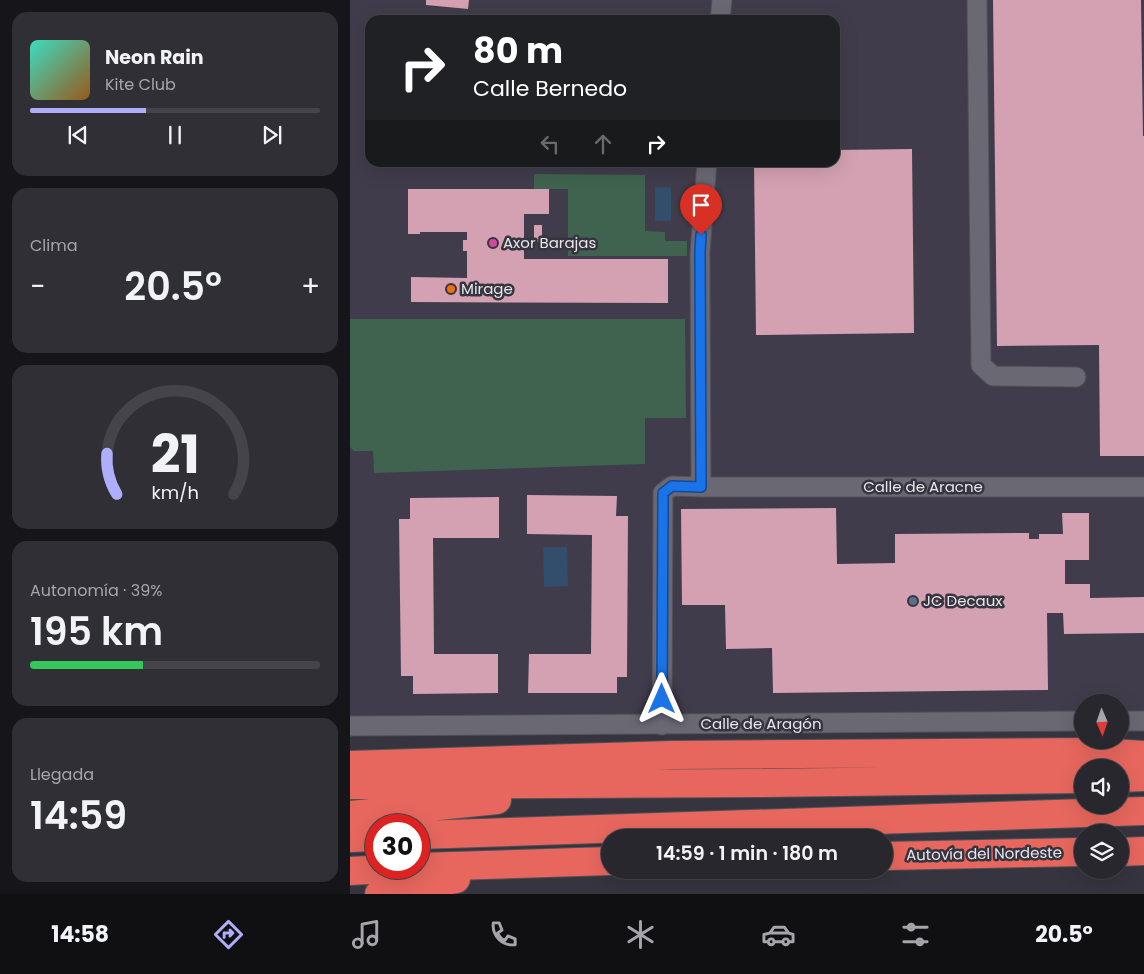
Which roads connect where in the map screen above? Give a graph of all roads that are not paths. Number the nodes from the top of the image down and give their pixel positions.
1 (722, 0) edge
2 (977, 0) edge
3 (720, 15) edge
4 (708, 167) edge
5 (1076, 377) dead end
6 (1144, 486) edge
7 (701, 487) junction
8 (1074, 721) edge
9 (1129, 721) edge
10 (1144, 721) edge
11 (662, 724) junction
12 (350, 726) edge
13 (1144, 755) edge
14 (350, 765) edge
15 (1144, 777) edge
16 (1129, 778) edge
17 (1074, 779) edge
18 (758, 783) junction
19 (350, 785) edge
20 (1144, 811) edge
21 (350, 815) edge
22 (430, 836) edge
23 (365, 837) edge
24 (350, 838) edge
25 (1144, 851) edge
26 (1074, 852) edge
27 (1129, 852) edge
28 (893, 856) edge
29 (601, 861) edge
30 (544, 862) junction
31 (430, 867) edge
32 (365, 870) edge
33 (350, 871) edge
34 (379, 894) edge

1 - 3 street
2 - 5 street
4 - 7 street
6 - 7 street, Calle de Aracne
7 - 11 street, Calle de Aracne
8 - 11 street, Calle de Aragón
9 - 10 street
11 - 12 street, Calle de Aragón
13 - 14 highway
15 - 16 highway
17 - 18 highway
18 - 19 highway
18 - 21 highway
20 - 22 highway
23 - 24 highway
25 - 27 highway
26 - 28 highway, Autovía del Nordeste
29 - 30 highway
30 - 31 highway
30 - 34 highway
32 - 33 highway

